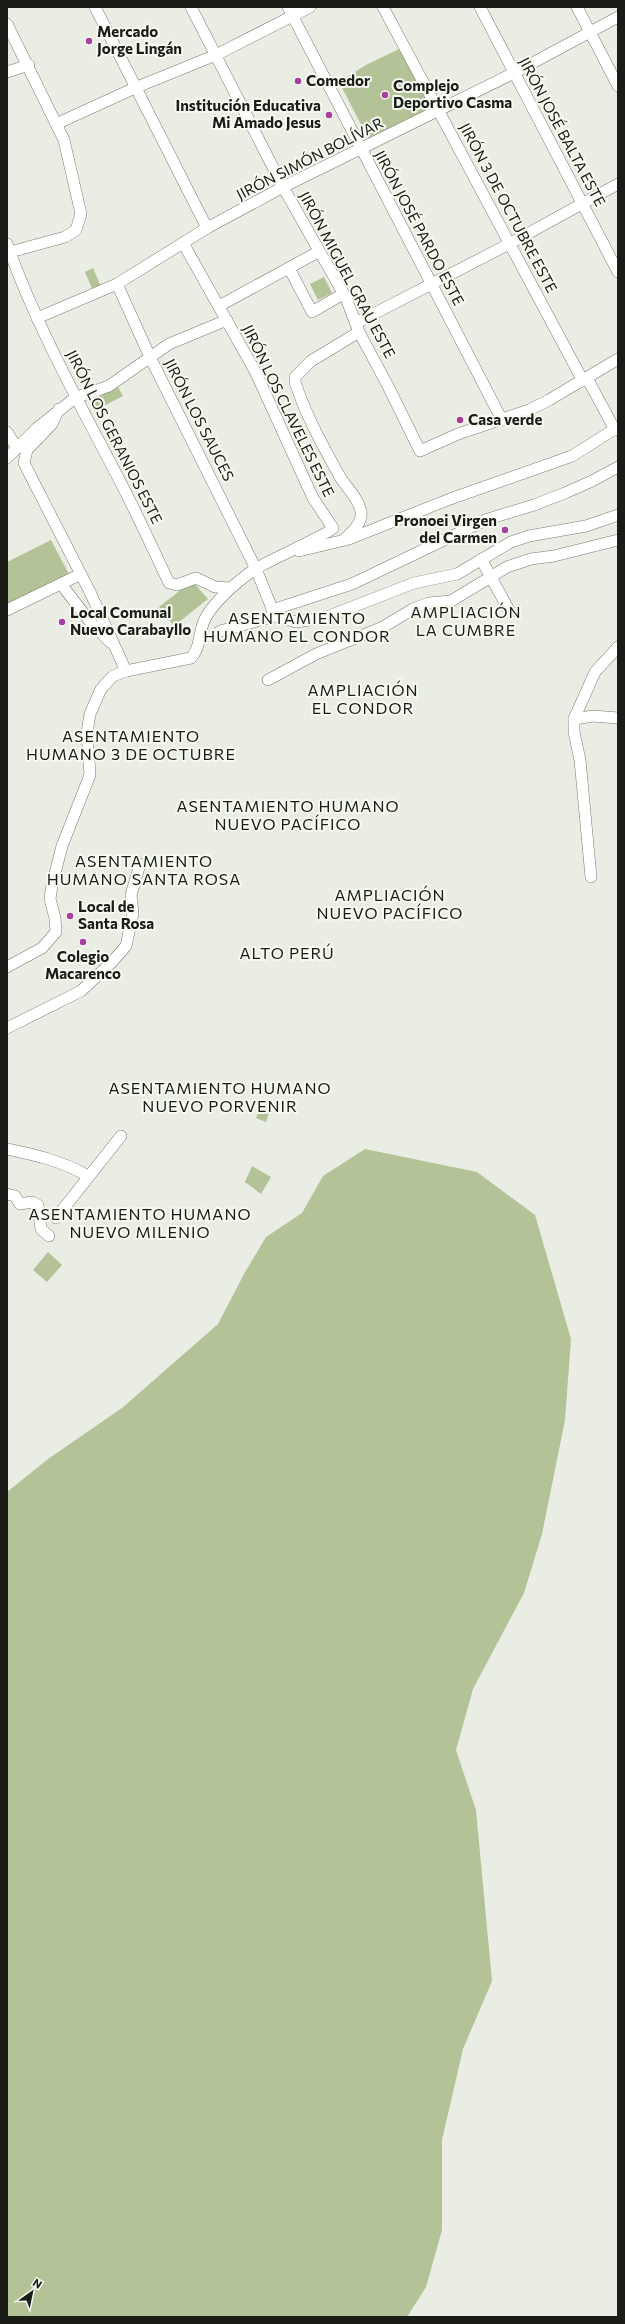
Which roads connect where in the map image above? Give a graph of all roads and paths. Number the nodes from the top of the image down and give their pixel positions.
1 (95, 7) edge
2 (191, 7) edge
3 (310, 7) edge
4 (383, 7) edge
5 (480, 7) edge
6 (577, 7) edge
7 (290, 11) edge
8 (618, 17) edge
9 (7, 24) edge
10 (590, 31) junction
11 (216, 55) junction
12 (29, 65) junction
13 (7, 72) edge
14 (514, 73) junction
15 (618, 86) edge
16 (136, 87) junction
17 (438, 109) junction
18 (56, 124) junction
19 (361, 150) junction
20 (618, 184) edge
21 (283, 187) junction
22 (583, 204) junction
23 (207, 228) junction
24 (183, 243) junction
25 (509, 244) junction
26 (8, 248) edge
27 (318, 252) junction
28 (289, 268) junction
29 (618, 272) edge
30 (432, 283) junction
31 (117, 284) junction
32 (343, 294) junction
33 (219, 306) junction
34 (37, 318) junction
35 (227, 320) junction
36 (357, 328) junction
37 (150, 357) junction
38 (618, 359) edge
39 (585, 380) junction
40 (76, 398) junction
41 (59, 409) junction
42 (502, 420) junction
43 (616, 429) edge
44 (7, 432) edge
45 (17, 448) junction
46 (7, 458) edge
47 (618, 467) edge
48 (618, 515) edge
49 (618, 540) edge
50 (344, 541) junction
51 (282, 555) junction
52 (481, 559) junction
53 (256, 569) junction
54 (81, 574) junction
55 (489, 577) junction
56 (61, 584) junction
57 (230, 588) junction
58 (7, 610) edge
59 (510, 612) dead end
60 (274, 613) junction
61 (220, 631) dead end
62 (115, 647) junction
63 (618, 647) edge
64 (126, 671) junction
65 (268, 680) dead end
66 (618, 718) edge
67 (574, 719) junction
68 (140, 864) dead end
69 (591, 877) dead end
70 (7, 967) edge
71 (7, 1028) edge
72 (121, 1136) dead end
73 (7, 1148) edge
74 (88, 1176) junction
75 (7, 1194) edge
76 (56, 1218) dead end
77 (49, 1236) dead end

1 - 16 street
2 - 11 street, JIRÓN MIGUEL GRAU ESTE
3 - 7 street
4 - 17 street, JIRÓN 3 DE OCTUBRE ESTE
5 - 14 street, JIRÓN JOSÉ BALTA ESTE
6 - 10 street
7 - 11 street
7 - 19 street, JIRÓN JOSÉ PARDO ESTE
8 - 10 street, JIRÓN SIMÓN BOLÍVAR
9 - 12 street
10 - 14 street, JIRÓN SIMÓN BOLÍVAR
10 - 15 street
11 - 16 street
11 - 21 street, JIRÓN MIGUEL GRAU ESTE
12 - 13 street
12 - 18 street
14 - 17 street, JIRÓN SIMÓN BOLÍVAR
14 - 22 street, JIRÓN JOSÉ BALTA ESTE
16 - 18 street
16 - 23 street
17 - 19 street, JIRÓN SIMÓN BOLÍVAR
17 - 25 street, JIRÓN 3 DE OCTUBRE ESTE
18 - 26 street
19 - 21 street, JIRÓN SIMÓN BOLÍVAR
19 - 30 street, JIRÓN JOSÉ PARDO ESTE
20 - 22 street
21 - 23 street, JIRÓN SIMÓN BOLÍVAR
21 - 27 street, JIRÓN MIGUEL GRAU ESTE
22 - 25 street
22 - 29 street, JIRÓN JOSÉ BALTA ESTE
23 - 24 street, JIRÓN SIMÓN BOLÍVAR
24 - 31 street, JIRÓN SIMÓN BOLÍVAR
24 - 33 street, JIRÓN LOS CLAVELES ESTE
25 - 30 street
25 - 39 street, JIRÓN 3 DE OCTUBRE ESTE
26 - 34 street, JIRÓN LOS GERANIOS ESTE
27 - 28 street
27 - 32 street, JIRÓN MIGUEL GRAU ESTE
28 - 32 street
28 - 33 street
30 - 36 street
30 - 42 street, JIRÓN JOSÉ PARDO ESTE
31 - 34 street, JIRÓN SIMÓN BOLÍVAR
31 - 37 street, JIRÓN LOS SAUCES
32 - 36 street, JIRÓN MIGUEL GRAU ESTE
33 - 35 street, JIRÓN LOS CLAVELES ESTE
34 - 40 street, JIRÓN LOS GERANIOS ESTE
35 - 37 street
35 - 51 street, JIRÓN LOS CLAVELES ESTE
36 - 42 street, JIRÓN MIGUEL GRAU ESTE
36 - 50 street
37 - 40 street
37 - 53 street, JIRÓN LOS SAUCES
38 - 39 street
39 - 42 street
39 - 43 street, JIRÓN 3 DE OCTUBRE ESTE
40 - 41 street
40 - 57 street, JIRÓN LOS GERANIOS ESTE
41 - 45 street
41 - 54 street
43 - 50 street
44 - 45 street
45 - 46 street
47 - 60 street
48 - 52 street
49 - 55 street
50 - 51 street
51 - 53 street
52 - 55 street
52 - 60 street
53 - 57 street
53 - 60 street, JIRÓN LOS SAUCES
54 - 56 street
54 - 62 street
55 - 59 street
55 - 65 street
56 - 58 street
56 - 62 street
57 - 64 street
60 - 61 street
62 - 64 street
63 - 67 street
64 - 70 street
66 - 67 street
67 - 69 street
68 - 71 street
72 - 74 street
73 - 74 street
74 - 76 street
75 - 77 street

